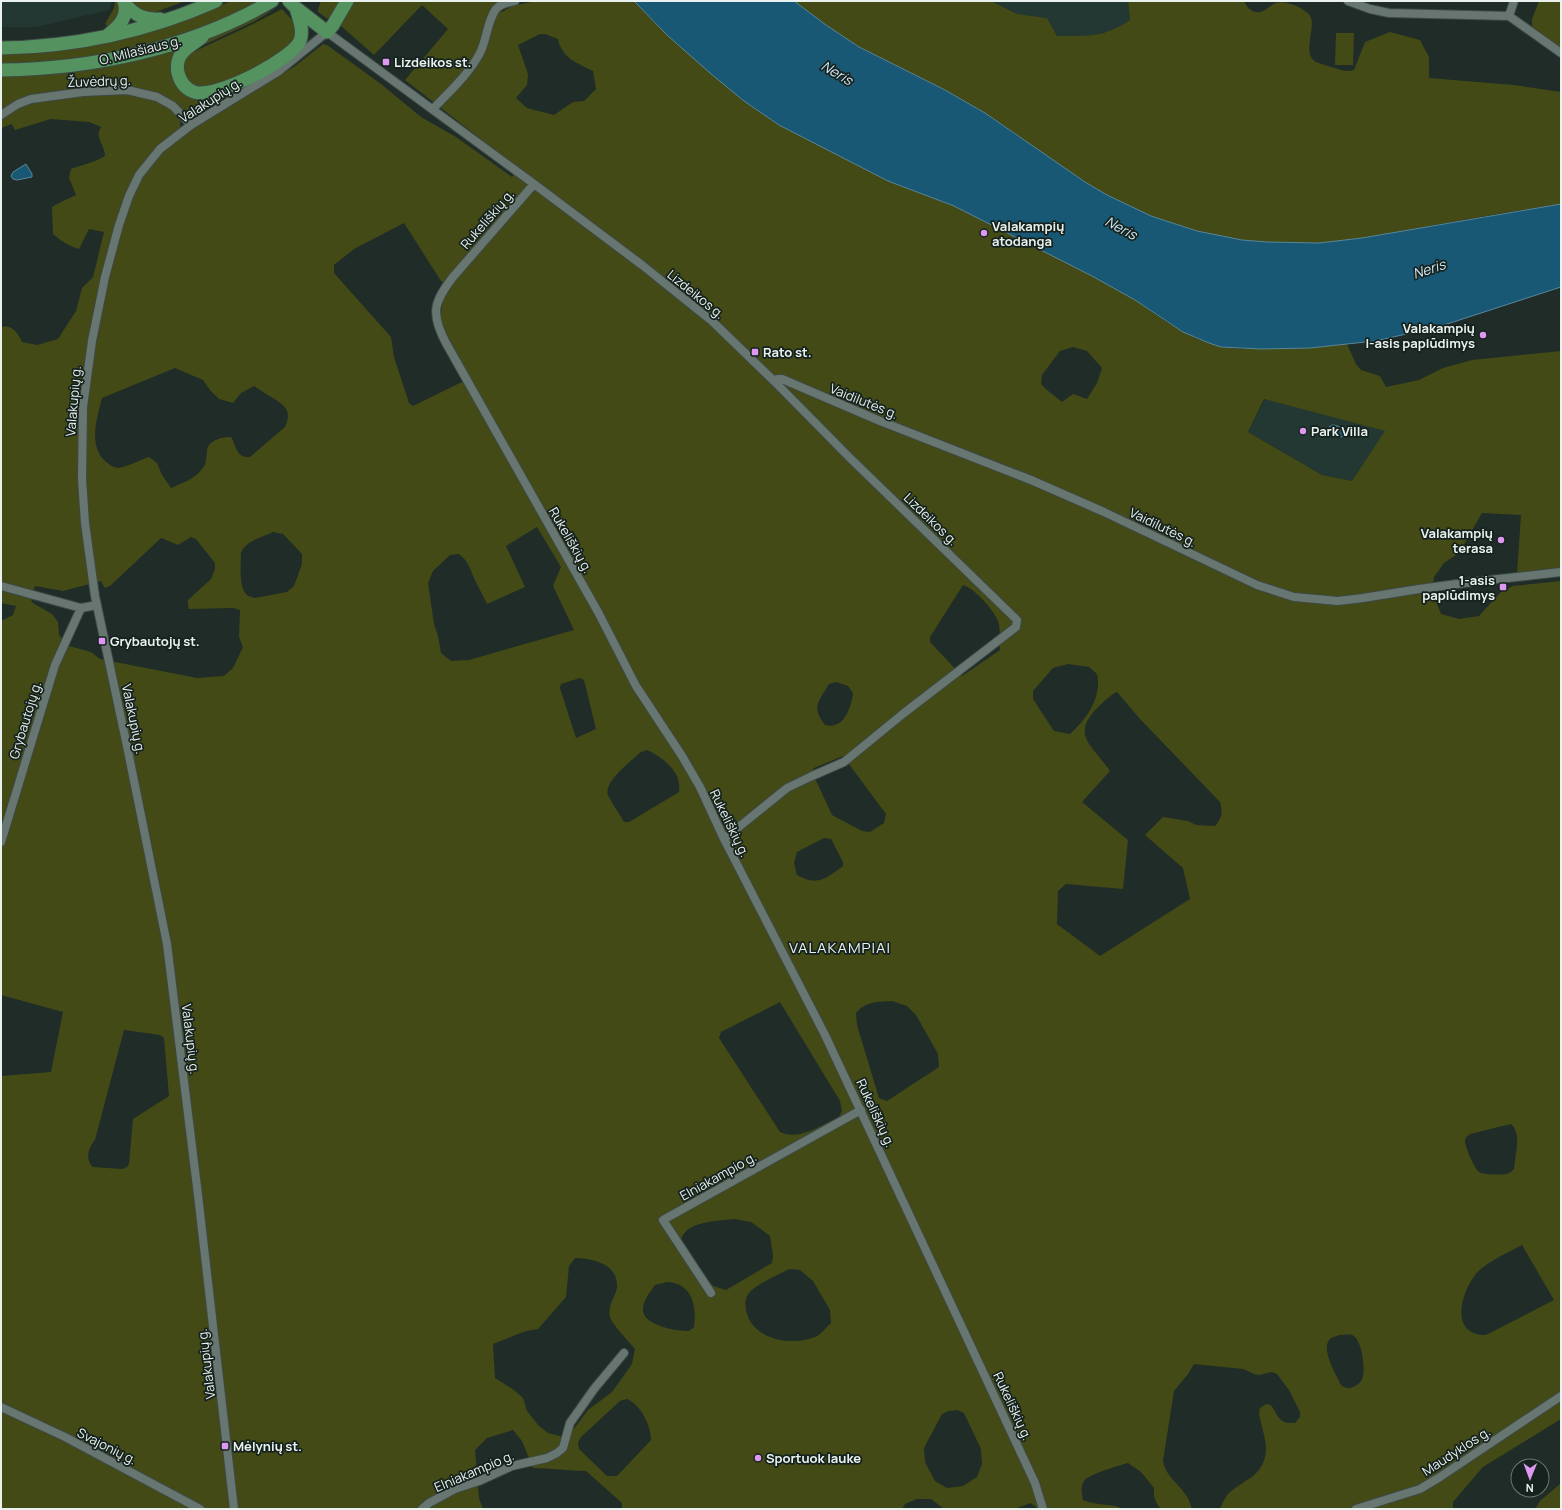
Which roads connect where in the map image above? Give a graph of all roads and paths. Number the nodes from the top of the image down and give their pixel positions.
1 (216, 1) edge
2 (272, 1) edge
3 (347, 1) edge
4 (515, 1) edge
5 (1348, 1) edge
6 (1514, 1) edge
7 (125, 3) edge
8 (292, 5) edge
9 (1509, 16) junction
10 (172, 19) junction
11 (209, 31) junction
12 (327, 32) junction
13 (106, 36) junction
14 (1, 48) edge
15 (1561, 54) edge
16 (281, 60) junction
17 (1, 70) edge
18 (260, 82) junction
19 (433, 109) junction
20 (1, 115) edge
21 (191, 125) junction
22 (534, 184) junction
23 (774, 381) junction
24 (1561, 572) edge
25 (1, 586) edge
26 (97, 605) junction
27 (81, 608) junction
28 (724, 839) junction
29 (1, 842) edge
30 (862, 1110) junction
31 (711, 1293) dead end
32 (624, 1353) dead end
33 (1561, 1396) edge
34 (1, 1407) edge
35 (200, 1509) edge
36 (234, 1509) edge
37 (422, 1509) edge
38 (1043, 1509) edge
39 (1356, 1509) edge

1 - 10 main road, O. Milašiaus g.
2 - 11 main road, O. Milašiaus g.
3 - 12 main road
4 - 19 street
5 - 9 street
6 - 9 street
7 - 10 main road
7 - 13 main road
8 - 12 main road
8 - 16 main road
9 - 15 street
10 - 13 main road, O. Milašiaus g.
11 - 16 main road
11 - 17 main road, O. Milašiaus g.
12 - 18 street, Valakupių g.
12 - 19 street, Lizdeikos g.
13 - 14 main road, O. Milašiaus g.
16 - 18 street
18 - 21 street, Valakupių g.
19 - 22 street, Lizdeikos g.
20 - 21 street, Žuvėdrų g.
21 - 26 street, Valakupių g.
22 - 23 street, Lizdeikos g.
22 - 28 street, Rukeliškių g.
23 - 24 street, Vaidilutės g.
23 - 28 street, Lizdeikos g.
25 - 27 street
26 - 27 street
26 - 36 street, Valakupių g.
27 - 29 street, Grybautojų g.
28 - 30 street, Rukeliškių g.
30 - 31 street, Elniakampio g.
30 - 38 street, Rukeliškių g.
32 - 37 street, Elniakampio g.
33 - 39 street, Maudyklos g.
34 - 35 street, Svajonių g.

